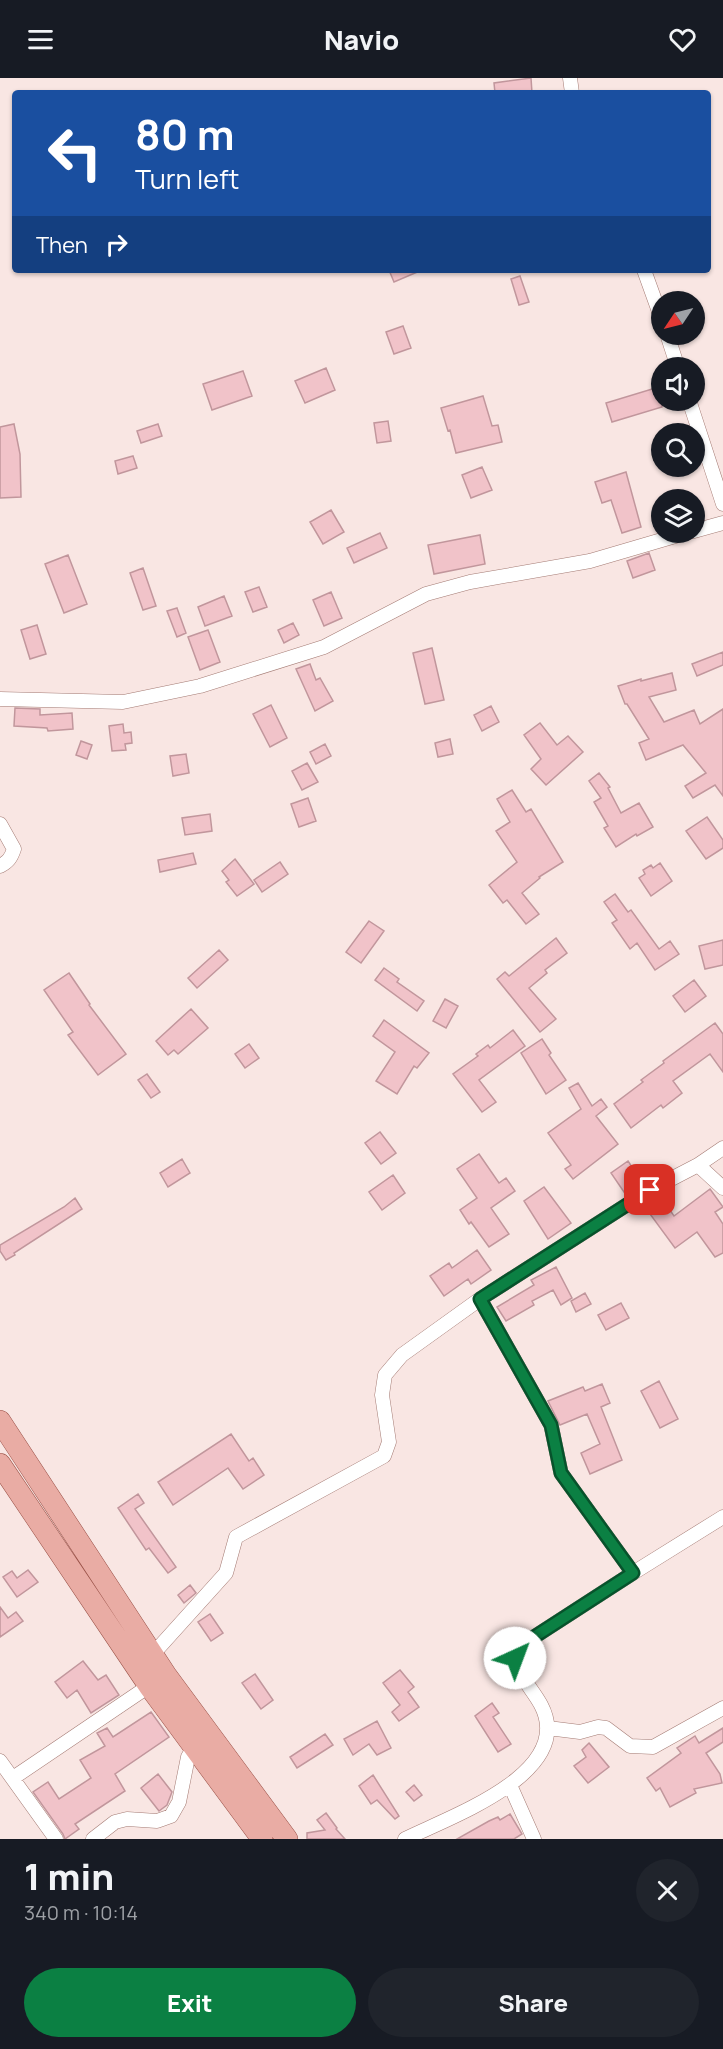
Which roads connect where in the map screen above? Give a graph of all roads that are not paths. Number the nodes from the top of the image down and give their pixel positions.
1 (645, 273) edge
2 (652, 291) edge
3 (693, 411) edge
4 (718, 471) edge
5 (723, 504) edge
6 (723, 523) edge
7 (705, 528) edge
8 (651, 543) edge
9 (0, 699) edge
10 (0, 824) edge
11 (0, 866) edge
12 (723, 1148) edge
13 (698, 1165) junction
14 (723, 1188) edge
15 (480, 1299) junction
16 (0, 1421) edge
17 (0, 1464) edge
18 (723, 1517) edge
19 (633, 1573) junction
20 (153, 1654) junction
21 (149, 1686) junction
22 (723, 1708) edge
23 (548, 1728) junction
24 (195, 1745) junction
25 (0, 1761) edge
26 (13, 1778) junction
27 (510, 1785) junction
28 (56, 1839) edge
29 (93, 1839) edge
30 (262, 1839) edge
31 (287, 1839) edge
32 (405, 1839) edge
33 (534, 1839) edge

1 - 2 street
3 - 4 street
4 - 5 street
6 - 7 street
8 - 9 street
10 - 11 street
12 - 13 street
13 - 14 street
13 - 15 street
15 - 19 street
15 - 20 street
16 - 20 main road
17 - 21 main road
18 - 19 street
19 - 23 street
20 - 31 main road
21 - 24 main road
21 - 26 street
22 - 23 street
23 - 27 street
24 - 29 street
24 - 30 main road
25 - 26 street
26 - 28 street
27 - 32 street
27 - 33 street

